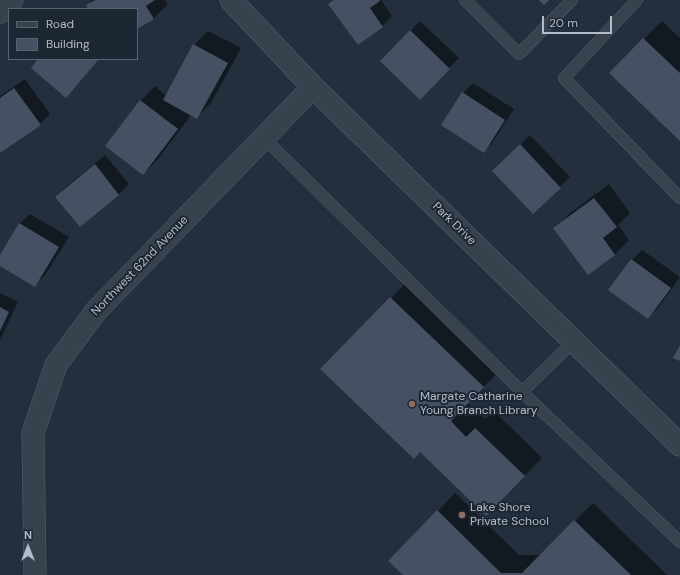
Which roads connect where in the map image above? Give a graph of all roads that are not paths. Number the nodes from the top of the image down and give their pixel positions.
1 (12, 0) edge
2 (231, 0) edge
3 (465, 0) edge
4 (572, 0) edge
5 (637, 0) edge
6 (0, 12) edge
7 (313, 87) junction
8 (264, 138) junction
9 (680, 198) edge
10 (574, 342) junction
11 (522, 392) junction
12 (680, 445) edge
13 (680, 542) edge
14 (35, 575) edge

1 - 6 street
2 - 7 street, Park Drive
3 - 4 lane
5 - 9 lane
7 - 8 street, Northwest 62nd Avenue
7 - 10 street, Park Drive
8 - 11 lane
8 - 14 street, Northwest 62nd Avenue
10 - 11 lane
10 - 12 street, Park Drive
11 - 13 lane

